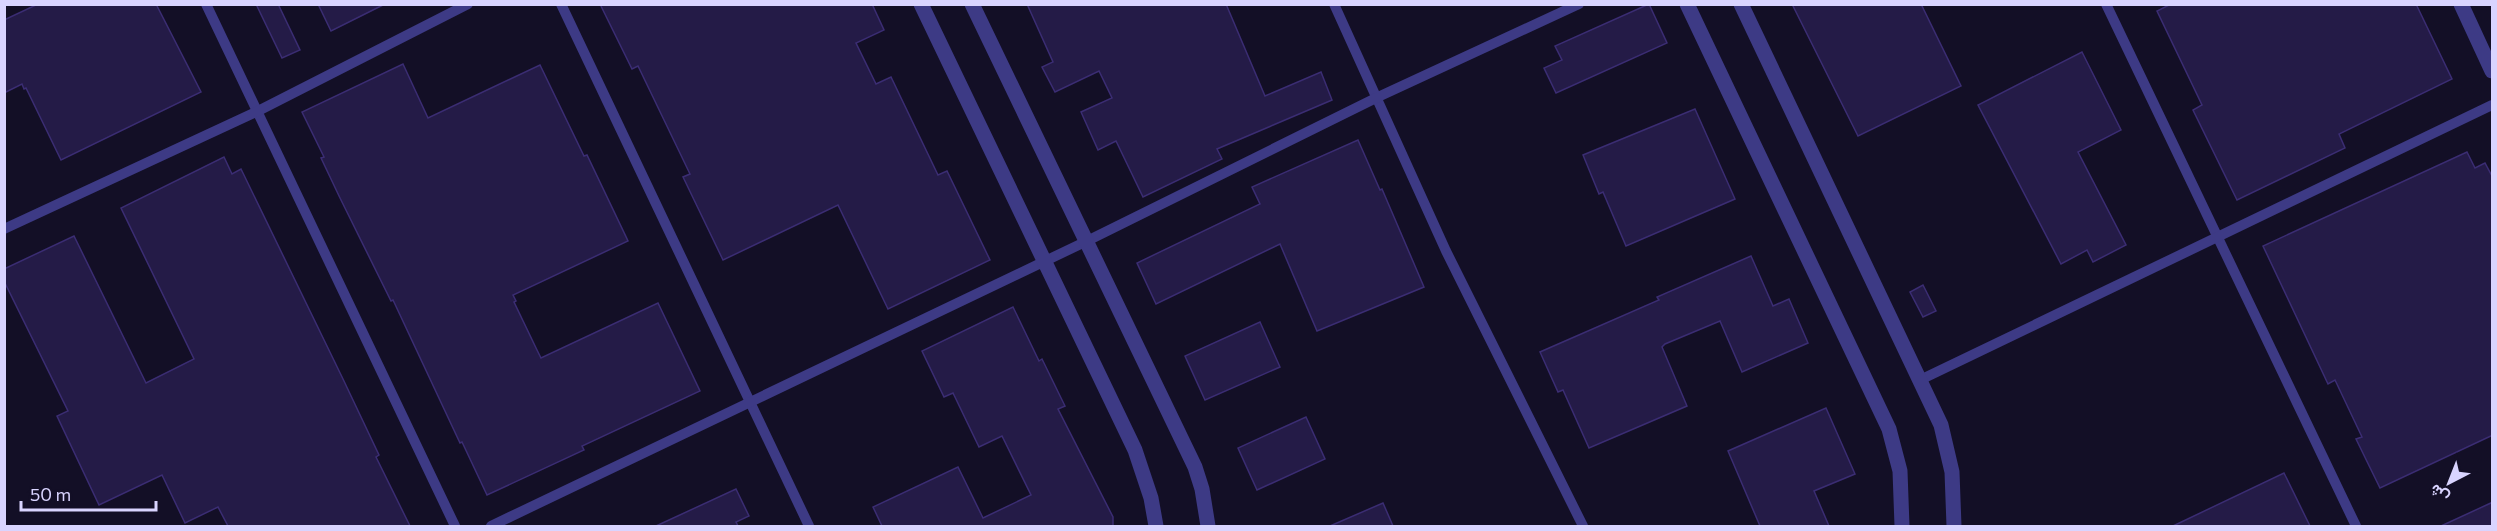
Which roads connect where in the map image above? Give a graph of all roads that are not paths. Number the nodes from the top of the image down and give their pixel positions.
1 (206, 4) edge
2 (468, 4) edge
3 (561, 4) edge
4 (921, 4) edge
5 (972, 4) edge
6 (1334, 4) edge
7 (1579, 4) edge
8 (1687, 4) edge
9 (1741, 4) edge
10 (2106, 4) edge
11 (2461, 4) edge
12 (2493, 71) edge
13 (1378, 97) junction
14 (2493, 105) edge
15 (258, 111) junction
16 (4, 229) edge
17 (2217, 237) junction
18 (1087, 241) junction
19 (1044, 262) junction
20 (1920, 380) junction
21 (750, 402) junction
22 (455, 526) edge
23 (491, 526) edge
24 (809, 526) edge
25 (1156, 526) edge
26 (1208, 526) edge
27 (1583, 526) edge
28 (1902, 526) edge
29 (1954, 526) edge
30 (2356, 526) edge

1 - 15 lane
2 - 15 lane
3 - 21 lane
4 - 19 street
5 - 18 street
6 - 13 lane
7 - 13 lane
8 - 28 street
9 - 20 street
10 - 17 lane
11 - 12 street
13 - 18 lane
13 - 27 lane
14 - 17 lane
15 - 16 lane
15 - 22 lane
17 - 20 lane
17 - 30 lane
18 - 19 lane
18 - 26 street
19 - 21 lane
19 - 25 street
20 - 29 street
21 - 23 lane
21 - 24 lane

